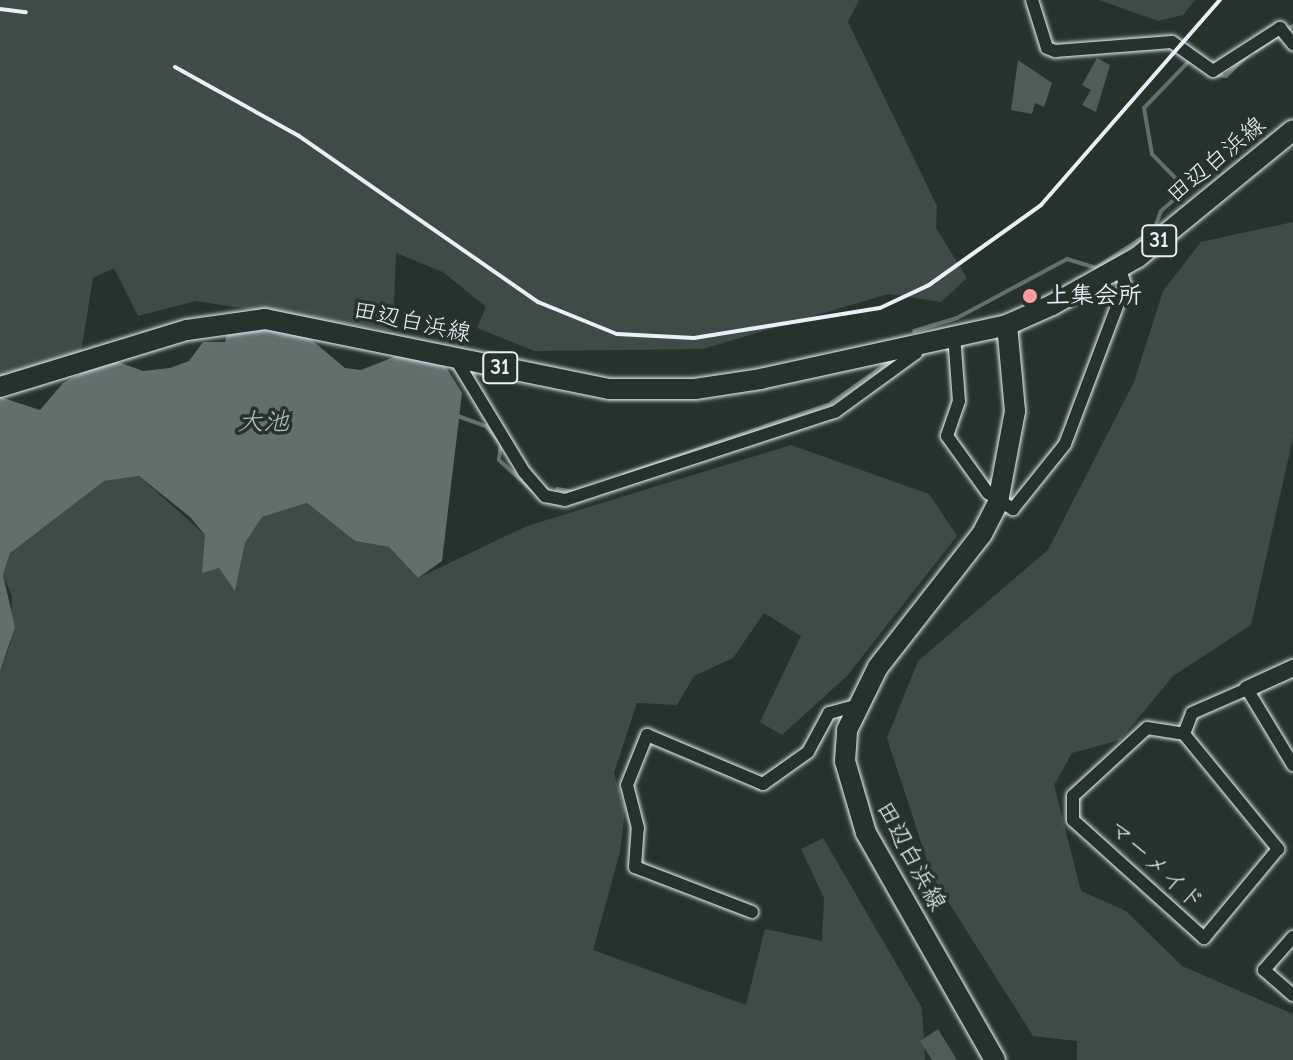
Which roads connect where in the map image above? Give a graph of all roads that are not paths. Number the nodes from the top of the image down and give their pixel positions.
1 (1032, 0) edge
2 (1287, 38) edge
3 (1293, 130) edge
4 (1120, 270) junction
5 (1007, 325) junction
6 (954, 335) junction
7 (917, 343) junction
8 (455, 358) junction
9 (0, 387) edge
10 (998, 502) junction
11 (1293, 668) edge
12 (1247, 689) junction
13 (856, 706) junction
14 (1184, 734) junction
15 (1293, 765) edge
16 (752, 912) dead end
17 (1293, 937) edge
18 (1293, 995) edge
19 (995, 1060) edge

1 - 2 street
3 - 4 main road, 田辺白浜線 / 31
4 - 5 main road, 田辺白浜線 / 31
4 - 10 street
5 - 6 main road, 田辺白浜線 / 31
5 - 10 main road, 田辺白浜線
6 - 7 main road, 田辺白浜線 / 31
6 - 10 street
7 - 8 main road, 田辺白浜線 / 31
7 - 8 street
8 - 9 main road, 田辺白浜線 / 31
10 - 13 main road, 田辺白浜線
11 - 12 street
12 - 14 street
12 - 15 street
13 - 16 street
13 - 19 main road, 田辺白浜線
14 - 14 street, マーメイド
17 - 18 street

